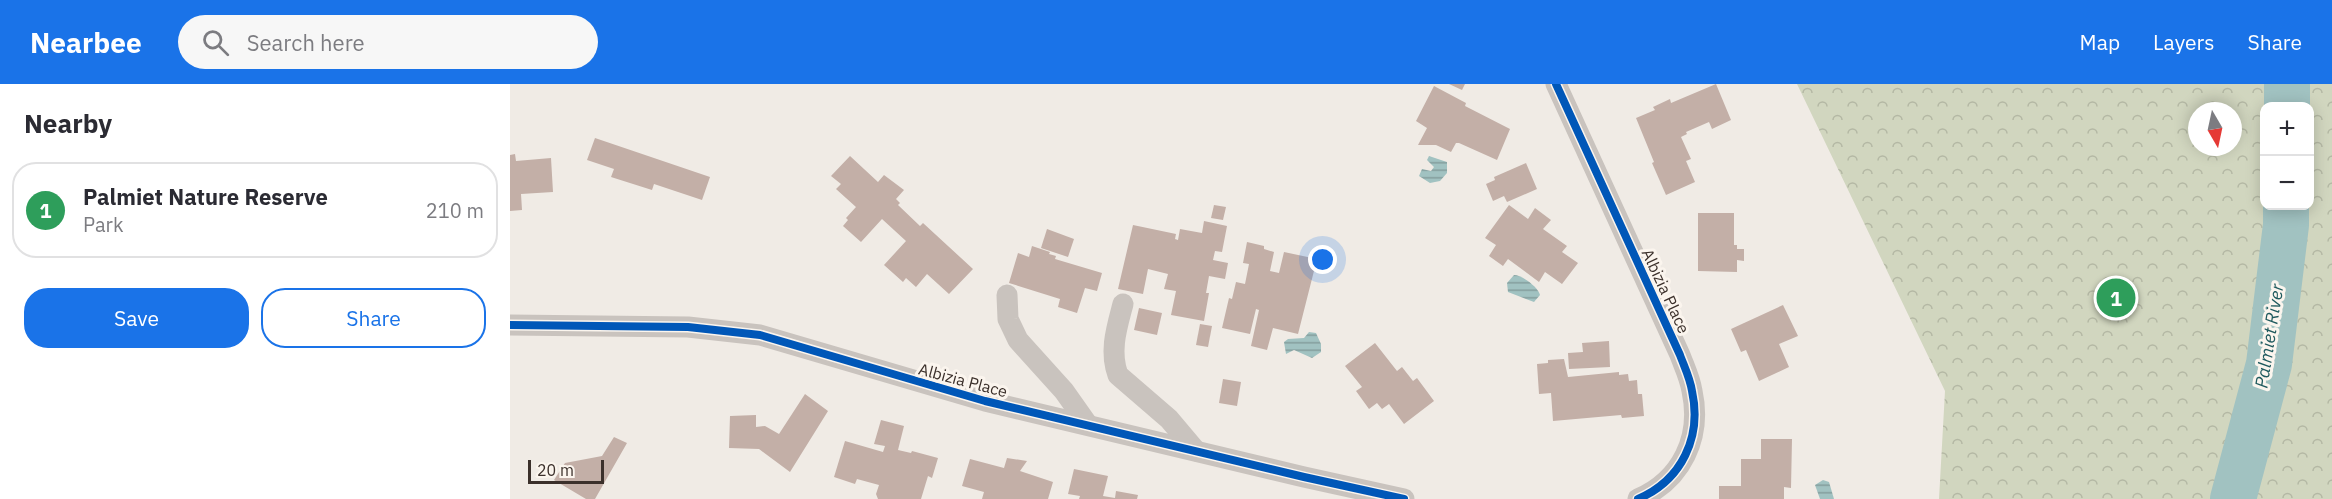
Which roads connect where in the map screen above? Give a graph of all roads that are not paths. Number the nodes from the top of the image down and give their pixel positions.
1 (1556, 84) edge
2 (1007, 295) dead end
3 (1123, 304) dead end
4 (510, 325) edge
5 (1088, 425) junction
6 (1196, 451) junction
7 (1404, 499) edge
8 (1638, 499) edge

1 - 8 street, Albizia Place
2 - 5 street
3 - 6 street
4 - 5 street, Albizia Place
5 - 6 street, Albizia Place
6 - 7 street, Albizia Place

